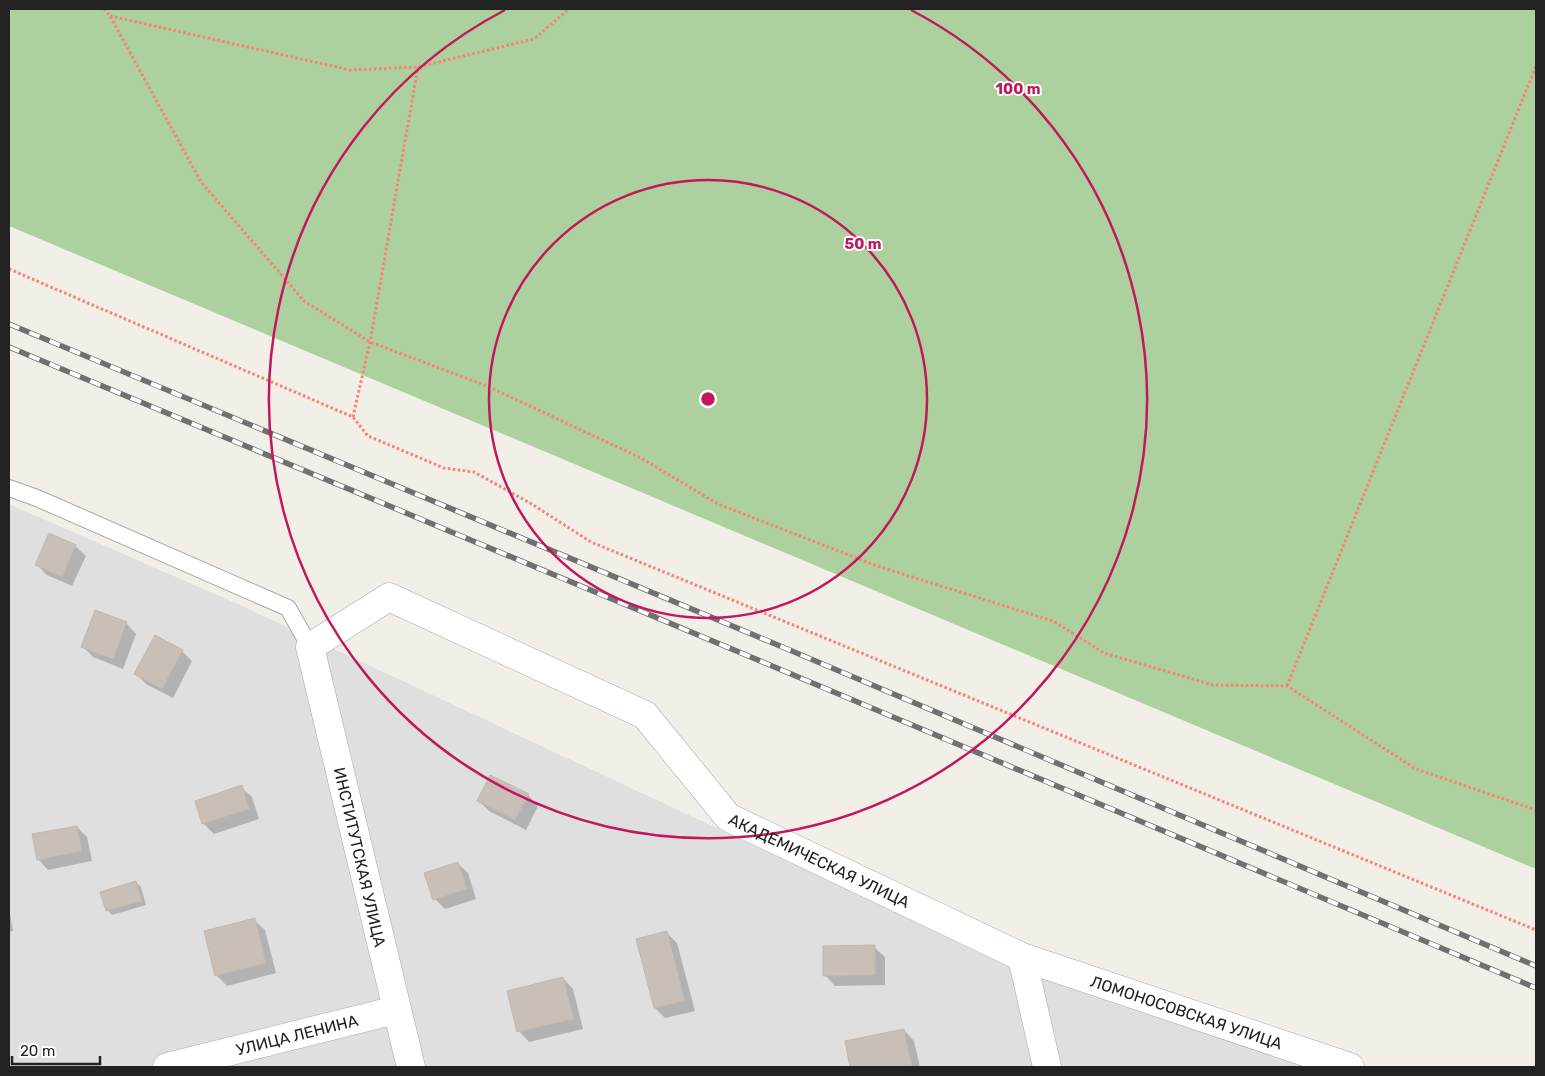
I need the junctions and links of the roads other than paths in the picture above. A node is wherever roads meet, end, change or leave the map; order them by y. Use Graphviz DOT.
graph roads {
  1 [pos="9,488"];
  2 [pos="310,647"];
  3 [pos="1022,957"];
  4 [pos="396,1010"];
  5 [pos="167,1067"];
  6 [pos="411,1067"];
  7 [pos="1047,1067"];
  8 [pos="1350,1067"];
  1 -- 2 [label="lane"];
  2 -- 3 [label="street, АКАДЕМИЧЕСКАЯ УЛИЦА"];
  2 -- 4 [label="street, ИНСТИТУТСКАЯ УЛИЦА"];
  3 -- 7 [label="street"];
  3 -- 8 [label="street, ЛОМОНОСОВСКАЯ УЛИЦА"];
  4 -- 5 [label="street, УЛИЦА ЛЕНИНА"];
  4 -- 6 [label="street, ИНСТИТУТСКАЯ УЛИЦА"];
}
